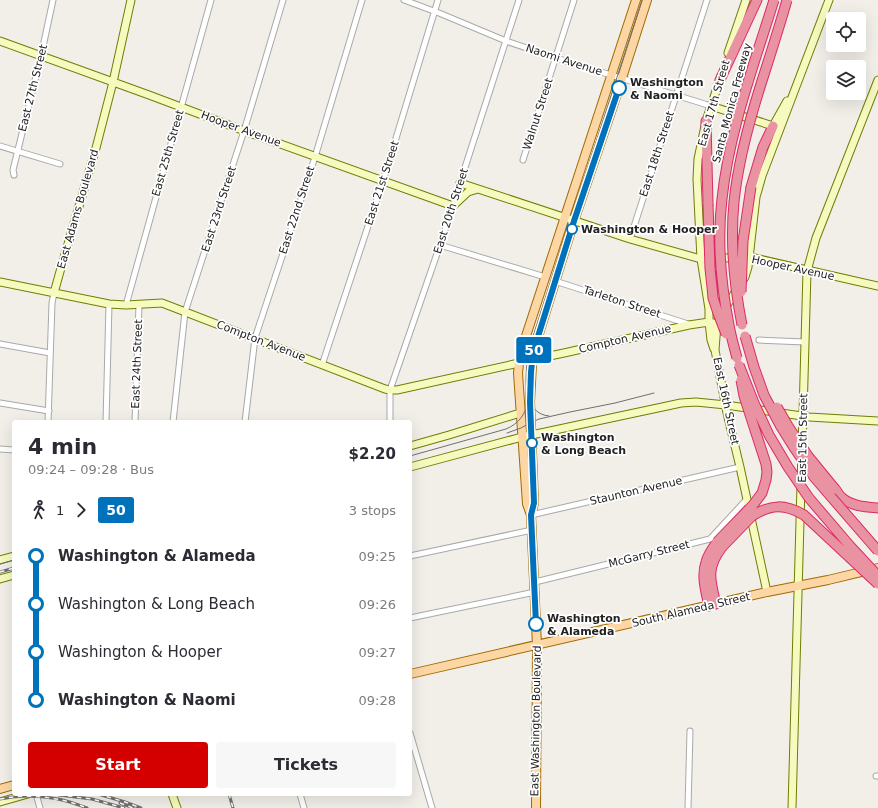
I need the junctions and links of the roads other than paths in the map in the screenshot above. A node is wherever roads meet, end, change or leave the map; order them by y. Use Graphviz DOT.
graph roads {
  1 [pos="53,0"];
  2 [pos="131,0"];
  3 [pos="211,0"];
  4 [pos="283,0"];
  5 [pos="362,0"];
  6 [pos="404,0"];
  7 [pos="438,0"];
  8 [pos="519,0"];
  9 [pos="574,0"];
  10 [pos="636,0"];
  11 [pos="647,0"];
  12 [pos="707,0"];
  13 [pos="746,0"];
  14 [pos="774,0"];
  15 [pos="788,0"];
  16 [pos="829,0"];
  17 [pos="756,2"];
  18 [pos="435,11"];
  19 [pos="0,41"];
  20 [pos="506,41"];
  21 [pos="41,56"];
  22 [pos="556,58"];
  23 [pos="612,75"];
  24 [pos="622,78"];
  25 [pos="799,79"];
  26 [pos="720,80"];
  27 [pos="878,80"];
  28 [pos="113,82"];
  29 [pos="676,95"];
  30 [pos="711,106"];
  31 [pos="181,107"];
  32 [pos="706,121"];
  33 [pos="773,126"];
  34 [pos="244,131"];
  35 [pos="0,146"];
  36 [pos="18,151"];
  37 [pos="315,156"];
  38 [pos="523,160"];
  39 [pos="60,164"];
  40 [pos="14,175"];
  41 [pos="383,181"];
  42 [pos="460,183"];
  43 [pos="478,189"];
  44 [pos="453,206"];
  45 [pos="565,218"];
  46 [pos="574,221"];
  47 [pos="630,239"];
  48 [pos="440,245"];
  49 [pos="750,258"];
  50 [pos="701,259"];
  51 [pos="807,271"];
  52 [pos="545,277"];
  53 [pos="555,281"];
  54 [pos="0,282"];
  55 [pos="878,285"];
  56 [pos="54,293"];
  57 [pos="109,304"];
  58 [pos="139,305"];
  59 [pos="126,306"];
  60 [pos="186,312"];
  61 [pos="709,322"];
  62 [pos="718,324"];
  63 [pos="689,325"];
  64 [pos="742,325"];
  65 [pos="744,336"];
  66 [pos="254,338"];
  67 [pos="759,340"];
  68 [pos="805,342"];
  69 [pos="0,344"];
  70 [pos="715,350"];
  71 [pos="50,353"];
  72 [pos="533,357"];
  73 [pos="738,361"];
  74 [pos="519,363"];
  75 [pos="322,365"];
  76 [pos="390,390"];
  77 [pos="0,403"];
  78 [pos="726,405"];
  79 [pos="49,411"];
  80 [pos="517,414"];
  81 [pos="804,417"];
  82 [pos="48,420"];
  83 [pos="106,420"];
  84 [pos="135,420"];
  85 [pos="173,420"];
  86 [pos="244,420"];
  87 [pos="390,420"];
  88 [pos="878,421"];
  89 [pos="531,425"];
  90 [pos="531,436"];
  91 [pos="522,438"];
  92 [pos="412,445"];
  93 [pos="0,449"];
  94 [pos="12,450"];
  95 [pos="412,466"];
  96 [pos="740,467"];
  97 [pos="747,499"];
  98 [pos="878,508"];
  99 [pos="531,515"];
  100 [pos="532,530"];
  101 [pos="719,545"];
  102 [pos="878,551"];
  103 [pos="412,556"];
  104 [pos="12,557"];
  105 [pos="0,560"];
  106 [pos="878,568"];
  107 [pos="12,576"];
  108 [pos="878,576"];
  109 [pos="0,579"];
  110 [pos="535,582"];
  111 [pos="878,584"];
  112 [pos="799,586"];
  113 [pos="535,592"];
  114 [pos="767,592"];
  115 [pos="712,605"];
  116 [pos="412,618"];
  117 [pos="537,646"];
  118 [pos="412,674"];
  119 [pos="690,731"];
  120 [pos="412,740"];
  121 [pos="12,786"];
  122 [pos="0,789"];
  123 [pos="21,796"];
  124 [pos="37,796"];
  125 [pos="173,796"];
  126 [pos="301,796"];
  127 [pos="0,802"];
  128 [pos="40,808"];
  129 [pos="177,808"];
  130 [pos="304,808"];
  131 [pos="432,808"];
  132 [pos="536,808"];
  133 [pos="688,808"];
  134 [pos="792,808"];
  1 -- 21 [label="street, East 27th Street"];
  2 -- 28 [label="street, East Adams Boulevard"];
  3 -- 31 [label="street, East 25th Street"];
  4 -- 34 [label="street, East 23rd Street"];
  5 -- 37 [label="street, East 22nd Street"];
  6 -- 18 [label="street, Naomi Avenue"];
  7 -- 18 [label="street, East 21st Street"];
  8 -- 20 [label="street, East 20th Street"];
  9 -- 22 [label="street, Walnut Street"];
  10 -- 23 [label="main road, East Washington Boulevard"];
  11 -- 24 [label="main road, East Washington Boulevard"];
  12 -- 29 [label="street, East 18th Street"];
  13 -- 26 [label="street, East 17th Street"];
  14 -- 73 [label="highway, Santa Monica Freeway, bridge"];
  15 -- 64 [label="highway, Santa Monica Freeway, bridge"];
  16 -- 25 [label="street, East 16th Street"];
  17 -- 26 [label="highway"];
  18 -- 20 [label="street, Naomi Avenue"];
  18 -- 41 [label="street, East 21st Street"];
  19 -- 21 [label="street, Hooper Avenue"];
  20 -- 22 [label="street, Naomi Avenue"];
  20 -- 42 [label="street, East 20th Street"];
  21 -- 28 [label="street, Hooper Avenue"];
  21 -- 36 [label="street, East 27th Street"];
  22 -- 23 [label="street, Naomi Avenue"];
  22 -- 38 [label="street, Walnut Street"];
  23 -- 24 [label="street, Naomi Avenue"];
  23 -- 45 [label="main road, East Washington Boulevard"];
  24 -- 29 [label="street, Naomi Avenue"];
  24 -- 46 [label="main road, East Washington Boulevard"];
  25 -- 33 [label="street, East 16th Street"];
  25 -- 49 [label="street, East 16th Street"];
  26 -- 30 [label="street, East 17th Street"];
  27 -- 51 [label="street, East 15th Street"];
  28 -- 31 [label="street, Hooper Avenue"];
  28 -- 56 [label="street, East Adams Boulevard"];
  29 -- 30 [label="street, Naomi Avenue"];
  29 -- 47 [label="street, East 18th Street"];
  30 -- 32 [label="street, East 17th Street"];
  30 -- 33 [label="street, Naomi Avenue"];
  31 -- 34 [label="street, Hooper Avenue"];
  31 -- 59 [label="street, East 25th Street"];
  32 -- 50 [label="street, East 17th Street"];
  32 -- 73 [label="highway, bridge"];
  33 -- 64 [label="highway, bridge"];
  34 -- 37 [label="street, Hooper Avenue"];
  34 -- 60 [label="street, East 23rd Street"];
  35 -- 36 [label="street"];
  36 -- 39 [label="street"];
  36 -- 40 [label="street, East 27th Street"];
  37 -- 41 [label="street, Hooper Avenue"];
  37 -- 66 [label="street, East 22nd Street"];
  41 -- 44 [label="street, Hooper Avenue"];
  41 -- 75 [label="street, East 21st Street"];
  42 -- 43 [label="street, Hooper Avenue"];
  42 -- 44 [label="street, East 20th Street"];
  43 -- 44 [label="street"];
  43 -- 45 [label="street, Hooper Avenue"];
  44 -- 48 [label="street, East 20th Street"];
  45 -- 46 [label="street, Hooper Avenue"];
  45 -- 52 [label="main road, East Washington Boulevard"];
  46 -- 47 [label="street, Hooper Avenue"];
  46 -- 53 [label="main road, East Washington Boulevard"];
  47 -- 50 [label="street, Hooper Avenue"];
  48 -- 52 [label="street"];
  48 -- 76 [label="street, East 20th Street"];
  49 -- 50 [label="street, Hooper Avenue"];
  49 -- 51 [label="street, Hooper Avenue"];
  49 -- 62 [label="street, East 16th Street"];
  50 -- 61 [label="street, East 17th Street"];
  51 -- 55 [label="street, Hooper Avenue"];
  51 -- 68 [label="street, East 15th Street"];
  52 -- 74 [label="main road, East Washington Boulevard"];
  53 -- 63 [label="street, Tarleton Street"];
  53 -- 72 [label="main road, East Washington Boulevard"];
  54 -- 56 [label="street, Compton Avenue"];
  56 -- 57 [label="street, Compton Avenue"];
  56 -- 71 [label="street, East Adams Boulevard"];
  57 -- 59 [label="street, Compton Avenue"];
  57 -- 83 [label="street"];
  58 -- 59 [label="street, Compton Avenue"];
  58 -- 60 [label="street, Compton Avenue"];
  58 -- 84 [label="street, East 24th Street"];
  60 -- 66 [label="street, Compton Avenue"];
  60 -- 85 [label="street, East 23rd Street"];
  61 -- 62 [label="street, Compton Avenue"];
  61 -- 63 [label="street, Compton Avenue"];
  61 -- 70 [label="street, East 17th Street"];
  62 -- 70 [label="street, East 16th Street"];
  63 -- 72 [label="street, Compton Avenue"];
  64 -- 65 [label="highway, Santa Monica Freeway, bridge"];
  65 -- 98 [label="highway, bridge"];
  65 -- 102 [label="highway, Santa Monica Freeway, bridge"];
  66 -- 75 [label="street, Compton Avenue"];
  66 -- 86 [label="street, East 22nd Street"];
  67 -- 68 [label="street"];
  68 -- 81 [label="street, East 15th Street"];
  69 -- 71 [label="street"];
  70 -- 78 [label="street, East 16th Street"];
  71 -- 79 [label="street, East Adams Boulevard"];
  72 -- 89 [label="main road, East Washington Boulevard"];
  73 -- 101 [label="highway, bridge"];
  73 -- 108 [label="highway, Santa Monica Freeway, bridge"];
  74 -- 76 [label="street, Compton Avenue"];
  74 -- 80 [label="main road, East Washington Boulevard"];
  75 -- 76 [label="street, Compton Avenue"];
  76 -- 87 [label="street, East 20th Street"];
  77 -- 79 [label="street"];
  78 -- 81 [label="street"];
  78 -- 90 [label="street"];
  78 -- 96 [label="street, East 16th Street"];
  79 -- 82 [label="street, East Adams Boulevard"];
  80 -- 89 [label="main road"];
  80 -- 91 [label="main road, East Washington Boulevard"];
  80 -- 92 [label="street"];
  81 -- 88 [label="street"];
  81 -- 112 [label="street, East 15th Street"];
  89 -- 90 [label="main road, East Washington Boulevard"];
  90 -- 91 [label="street"];
  90 -- 99 [label="main road, East Washington Boulevard"];
  91 -- 95 [label="street"];
  91 -- 99 [label="main road, East Washington Boulevard"];
  93 -- 94 [label="street"];
  96 -- 97 [label="street, East 16th Street"];
  96 -- 99 [label="street, Staunton Avenue"];
  97 -- 110 [label="street, McGarry Street"];
  97 -- 114 [label="street, East 16th Street"];
  99 -- 100 [label="main road, East Washington Boulevard"];
  100 -- 103 [label="street"];
  100 -- 110 [label="main road, East Washington Boulevard"];
  101 -- 111 [label="highway, bridge"];
  101 -- 115 [label="highway"];
  104 -- 105 [label="street"];
  106 -- 112 [label="main road, South Alameda Street"];
  107 -- 109 [label="street"];
  110 -- 113 [label="main road, East Washington Boulevard"];
  112 -- 114 [label="main road, South Alameda Street"];
  112 -- 134 [label="street, East 15th Street"];
  113 -- 116 [label="street"];
  113 -- 117 [label="main road, East Washington Boulevard"];
  114 -- 115 [label="main road, South Alameda Street"];
  115 -- 117 [label="main road, South Alameda Street"];
  117 -- 118 [label="main road, South Alameda Street"];
  117 -- 132 [label="main road, East Washington Boulevard"];
  119 -- 133 [label="street"];
  120 -- 131 [label="street"];
  121 -- 122 [label="main road"];
  123 -- 127 [label="street"];
  124 -- 128 [label="street"];
  125 -- 129 [label="street"];
  126 -- 130 [label="street"];
}
